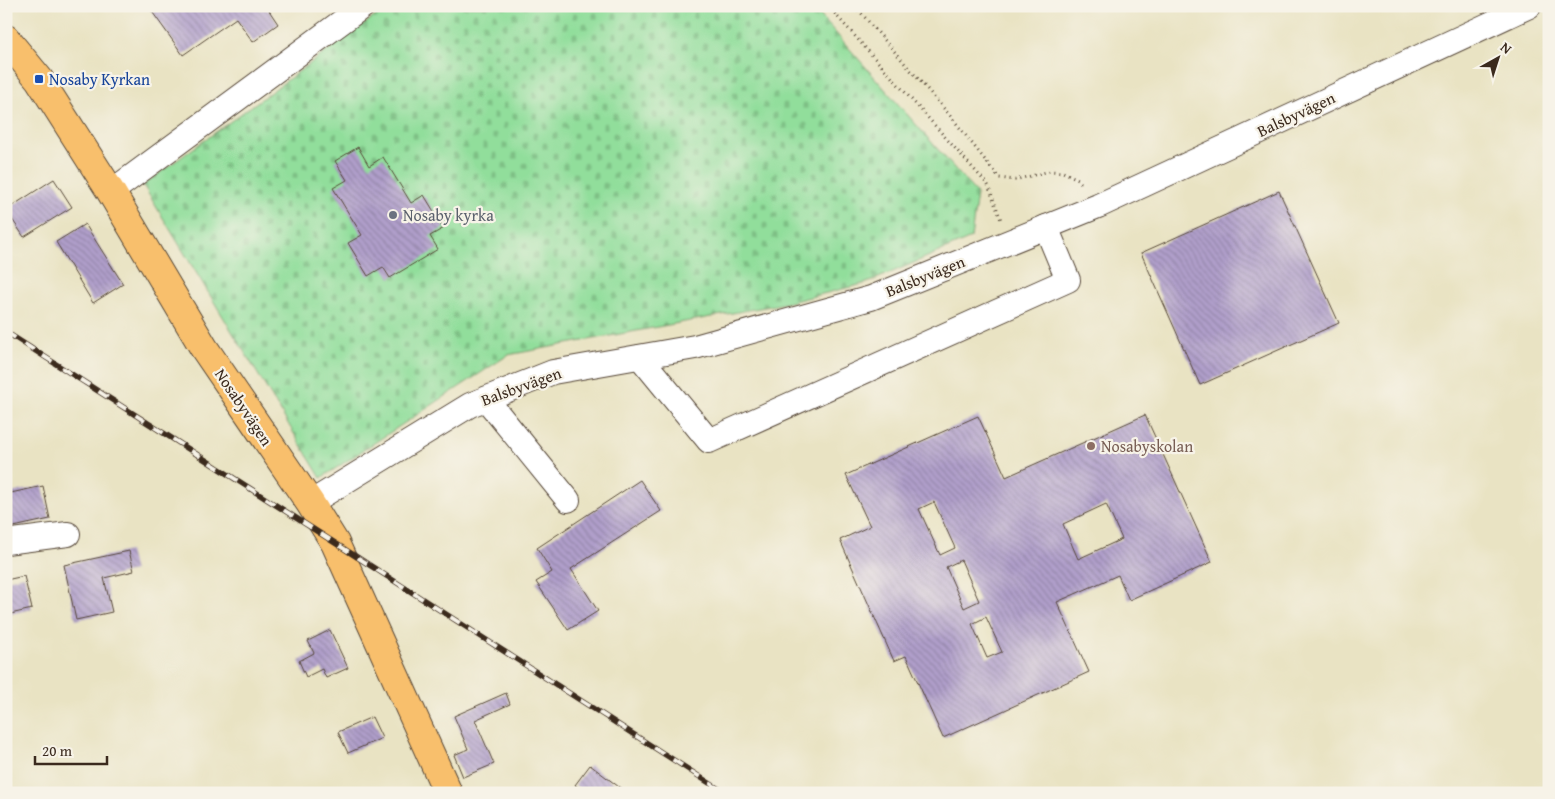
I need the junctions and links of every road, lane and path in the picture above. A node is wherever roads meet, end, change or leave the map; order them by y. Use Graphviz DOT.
graph roads {
  1 [pos="363,6"];
  2 [pos="828,6"];
  3 [pos="855,6"];
  4 [pos="1529,6"];
  5 [pos="6,39"];
  6 [pos="111,192"];
  7 [pos="1098,206"];
  8 [pos="1046,227"];
  9 [pos="1009,242"];
  10 [pos="640,357"];
  11 [pos="486,399"];
  12 [pos="568,500"];
  13 [pos="310,503"];
  14 [pos="68,534"];
  15 [pos="6,542"];
  16 [pos="448,793"];
  1 -- 6 [label="street"];
  2 -- 9 [label="path"];
  3 -- 7 [label="path"];
  4 -- 7 [label="street, Balsbyvägen"];
  5 -- 6 [label="main road, Nosabyvägen"];
  6 -- 13 [label="main road, Nosabyvägen"];
  7 -- 8 [label="street, Balsbyvägen"];
  8 -- 9 [label="street, Balsbyvägen"];
  8 -- 10 [label="street"];
  9 -- 10 [label="street, Balsbyvägen"];
  10 -- 11 [label="street, Balsbyvägen"];
  11 -- 12 [label="street"];
  11 -- 13 [label="street, Balsbyvägen"];
  13 -- 16 [label="main road, Nosabyvägen"];
  14 -- 15 [label="street"];
}
